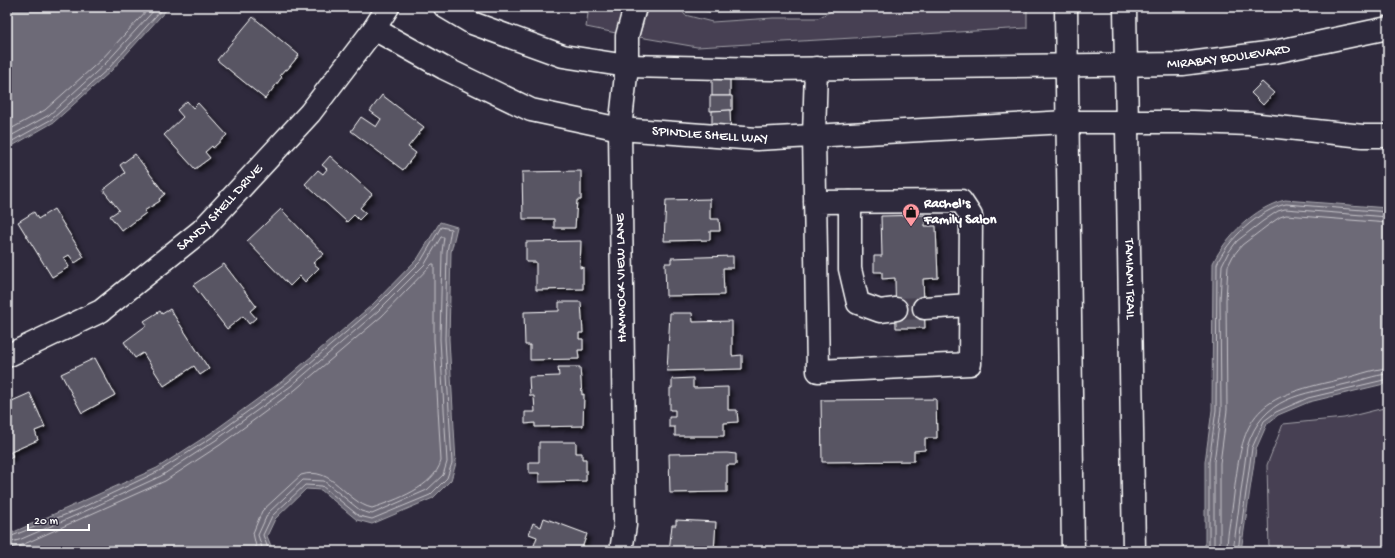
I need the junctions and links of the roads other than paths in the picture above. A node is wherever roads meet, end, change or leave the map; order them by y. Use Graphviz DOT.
graph roads {
  1 [pos="388,7"];
  2 [pos="445,7"];
  3 [pos="635,7"];
  4 [pos="1066,7"];
  5 [pos="1125,7"];
  6 [pos="1388,28"];
  7 [pos="374,29"];
  8 [pos="1126,65"];
  9 [pos="627,66"];
  10 [pos="1067,66"];
  11 [pos="816,68"];
  12 [pos="1067,122"];
  13 [pos="1128,122"];
  14 [pos="620,130"];
  15 [pos="814,136"];
  16 [pos="1388,136"];
  17 [pos="815,202"];
  18 [pos="850,202"];
  19 [pos="970,305"];
  20 [pos="924,308"];
  21 [pos="896,309"];
  22 [pos="7,356"];
  23 [pos="621,551"];
  24 [pos="1073,551"];
  25 [pos="1134,551"];
  1 -- 7 [label="street, SANDY SHELL DRIVE"];
  2 -- 9 [label="street"];
  3 -- 9 [label="street, HAMMOCK VIEW LANE"];
  4 -- 10 [label="street"];
  5 -- 8 [label="street, TAMIAMI TRAIL"];
  6 -- 8 [label="street, MIRABAY BOULEVARD"];
  7 -- 14 [label="street, SPINDLE SHELL WAY"];
  7 -- 22 [label="street, SANDY SHELL DRIVE"];
  8 -- 10 [label="street, MIRABAY BOULEVARD"];
  8 -- 13 [label="street, TAMIAMI TRAIL"];
  9 -- 11 [label="street"];
  9 -- 14 [label="street, HAMMOCK VIEW LANE"];
  10 -- 11 [label="street"];
  10 -- 12 [label="street"];
  11 -- 15 [label="street"];
  12 -- 13 [label="street"];
  12 -- 15 [label="street, SPINDLE SHELL WAY"];
  12 -- 24 [label="street"];
  13 -- 16 [label="street"];
  13 -- 25 [label="street, TAMIAMI TRAIL"];
  14 -- 15 [label="street, SPINDLE SHELL WAY"];
  14 -- 23 [label="street, HAMMOCK VIEW LANE"];
  15 -- 17 [label="street"];
  17 -- 18 [label="street"];
  17 -- 19 [label="street"];
  18 -- 19 [label="street"];
  18 -- 21 [label="street"];
  19 -- 20 [label="street"];
}
